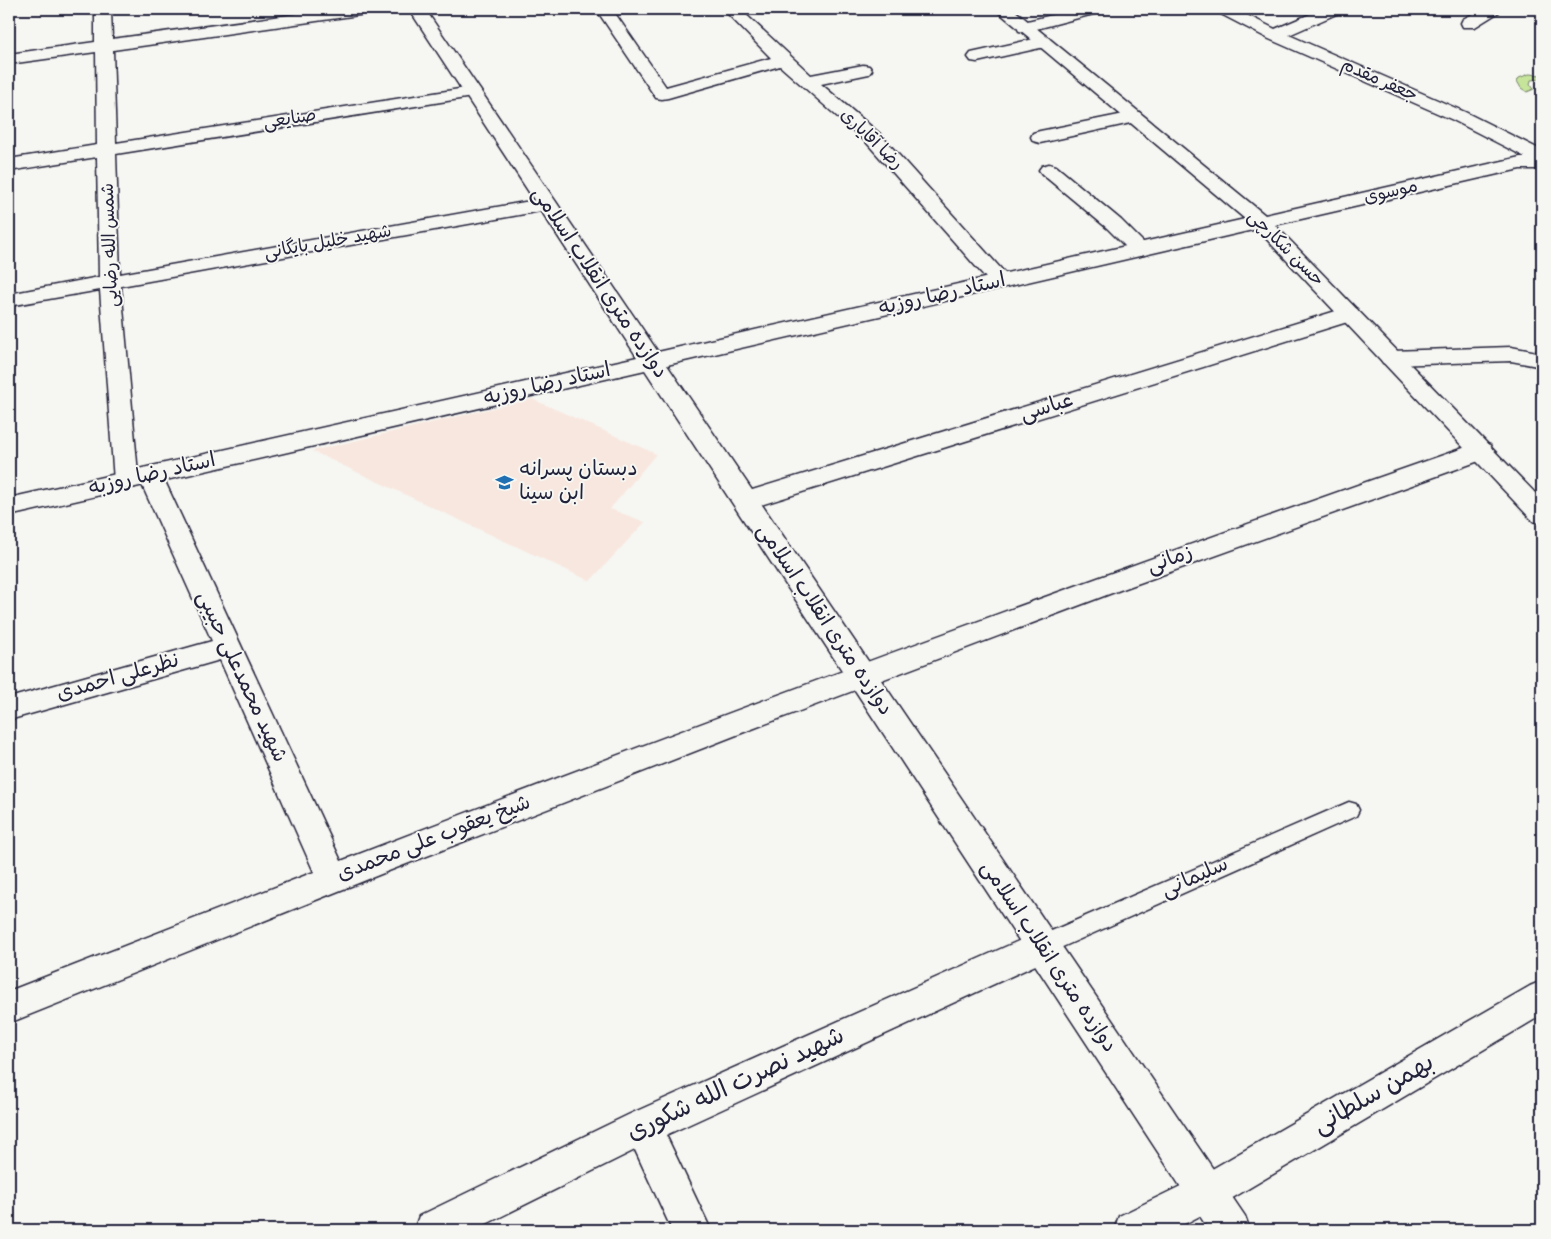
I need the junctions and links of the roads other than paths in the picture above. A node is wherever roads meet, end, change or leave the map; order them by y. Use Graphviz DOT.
graph roads {
  1 [pos="103,9"];
  2 [pos="366,9"];
  3 [pos="417,9"];
  4 [pos="604,9"];
  5 [pos="731,9"];
  6 [pos="1003,9"];
  7 [pos="1095,9"];
  8 [pos="1223,9"];
  9 [pos="1335,9"];
  10 [pos="1493,9"];
  11 [pos="1469,23"];
  12 [pos="1024,26"];
  13 [pos="1275,35"];
  14 [pos="1043,42"];
  15 [pos="104,45"];
  16 [pos="977,57"];
  17 [pos="9,59"];
  18 [pos="783,60"];
  19 [pos="863,70"];
  20 [pos="808,81"];
  21 [pos="472,92"];
  22 [pos="1134,117"];
  23 [pos="1040,136"];
  24 [pos="108,148"];
  25 [pos="1535,158"];
  26 [pos="9,165"];
  27 [pos="1049,170"];
  28 [pos="547,204"];
  29 [pos="1261,222"];
  30 [pos="1140,250"];
  31 [pos="110,282"];
  32 [pos="1001,282"];
  33 [pos="9,300"];
  34 [pos="1349,314"];
  35 [pos="1391,358"];
  36 [pos="1542,360"];
  37 [pos="650,361"];
  38 [pos="1481,451"];
  39 [pos="138,478"];
  40 [pos="745,501"];
  41 [pos="9,507"];
  42 [pos="1542,515"];
  43 [pos="228,647"];
  44 [pos="861,676"];
  45 [pos="9,709"];
  46 [pos="1349,810"];
  47 [pos="333,878"];
  48 [pos="1041,946"];
  49 [pos="1542,998"];
  50 [pos="9,1007"];
  51 [pos="643,1127"];
  52 [pos="1206,1193"];
  53 [pos="434,1230"];
  54 [pos="692,1230"];
  55 [pos="1133,1230"];
  56 [pos="1231,1230"];
  1 -- 15 [label="street, شمس الله رضایی"];
  2 -- 15 [label="street"];
  3 -- 21 [label="street, دوازده متری انقلاب اسلامی"];
  4 -- 18 [label="street"];
  5 -- 18 [label="street, رضا آقایاری"];
  6 -- 12 [label="street, حسن شکارچی"];
  7 -- 12 [label="street"];
  8 -- 13 [label="street, جعفر مقدم"];
  9 -- 13 [label="street"];
  10 -- 11 [label="street"];
  12 -- 14 [label="street, حسن شکارچی"];
  13 -- 25 [label="street, جعفر مقدم"];
  14 -- 16 [label="street"];
  14 -- 22 [label="street, حسن شکارچی"];
  15 -- 17 [label="street"];
  15 -- 24 [label="street, شمس الله رضایی"];
  18 -- 20 [label="street, رضا آقایاری"];
  19 -- 20 [label="street"];
  20 -- 32 [label="street, رضا آقایاری"];
  21 -- 24 [label="street, صنایعی"];
  21 -- 28 [label="street, دوازده متری انقلاب اسلامی"];
  22 -- 23 [label="street"];
  22 -- 29 [label="street, حسن شکارچی"];
  24 -- 26 [label="street, صنایعی"];
  24 -- 31 [label="street, شمس الله رضایی"];
  25 -- 29 [label="street, موسوی"];
  27 -- 30 [label="street"];
  28 -- 31 [label="street, شهید خلیل بایگانی"];
  28 -- 37 [label="street, دوازده متری انقلاب اسلامی"];
  29 -- 30 [label="street, استاد رضا روزبه"];
  29 -- 34 [label="street, حسن شکارچی"];
  30 -- 32 [label="street, استاد رضا روزبه"];
  31 -- 33 [label="street, شهید خلیل بایگانی"];
  31 -- 39 [label="street, شمس الله رضایی"];
  32 -- 37 [label="street, استاد رضا روزبه"];
  34 -- 35 [label="street, حسن شکارچی"];
  34 -- 40 [label="street, عباسی"];
  35 -- 36 [label="street"];
  35 -- 38 [label="street, حسن شکارچی"];
  37 -- 39 [label="street, استاد رضا روزبه"];
  37 -- 40 [label="street, دوازده متری انقلاب اسلامی"];
  38 -- 42 [label="street, حسن شکارچی"];
  38 -- 44 [label="street, زمانی"];
  39 -- 41 [label="street, استاد رضا روزبه"];
  39 -- 43 [label="street, شهید محمدعلی حبیبی"];
  40 -- 44 [label="street, دوازده متری انقلاب اسلامی"];
  43 -- 45 [label="street, نظرعلی احمدی"];
  43 -- 47 [label="street, شهید محمدعلی حبیبی"];
  44 -- 47 [label="street, شیخ یعقوب علی محمدی"];
  44 -- 48 [label="street, دوازده متری انقلاب اسلامی"];
  46 -- 48 [label="lane, سلیمانی"];
  47 -- 50 [label="street, شیخ یعقوب علی محمدی"];
  48 -- 51 [label="street, شهید نصرت الله شکوری"];
  48 -- 52 [label="street, دوازده متری انقلاب اسلامی"];
  49 -- 52 [label="street, بهمن سلطانی"];
  51 -- 53 [label="street, شهید نصرت الله شکوری"];
  51 -- 54 [label="street"];
  52 -- 55 [label="street, بهمن سلطانی"];
  52 -- 56 [label="street, دوازده متری انقلاب اسلامی"];
}
